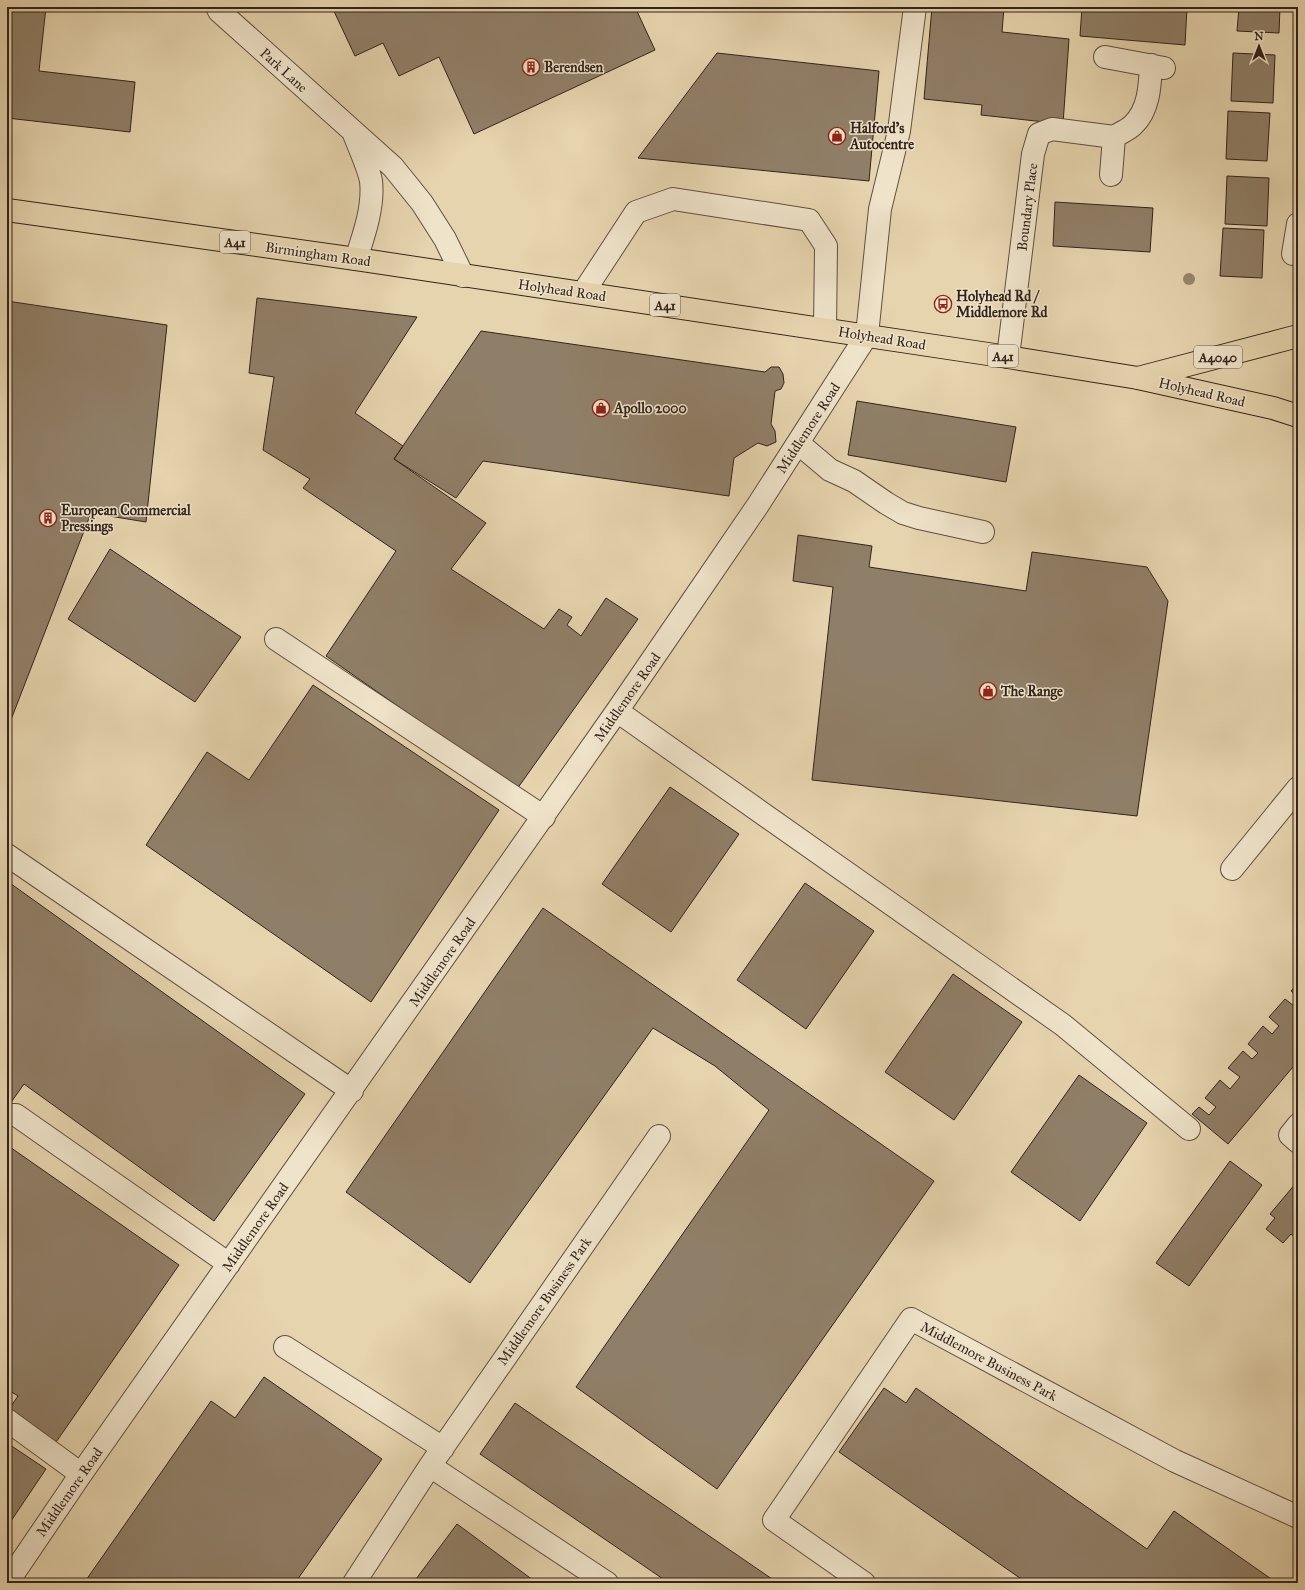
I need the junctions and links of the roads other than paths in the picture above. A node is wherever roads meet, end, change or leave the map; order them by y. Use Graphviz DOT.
graph roads {
  1 [pos="217,7"];
  2 [pos="915,7"];
  3 [pos="1105,57"];
  4 [pos="353,131"];
  5 [pos="1114,137"];
  6 [pos="1111,175"];
  7 [pos="7,210"];
  8 [pos="1298,224"];
  9 [pos="1293,254"];
  10 [pos="356,259"];
  11 [pos="463,276"];
  12 [pos="583,293"];
  13 [pos="825,329"];
  14 [pos="867,335"];
  15 [pos="1298,336"];
  16 [pos="1008,357"];
  17 [pos="1138,378"];
  18 [pos="1298,416"];
  19 [pos="798,443"];
  20 [pos="983,532"];
  21 [pos="276,639"];
  22 [pos="617,711"];
  23 [pos="1298,788"];
  24 [pos="544,817"];
  25 [pos="7,855"];
  26 [pos="1232,869"];
  27 [pos="352,1091"];
  28 [pos="7,1115"];
  29 [pos="1189,1128"];
  30 [pos="659,1136"];
  31 [pos="229,1264"];
  32 [pos="285,1347"];
  33 [pos="7,1420"];
  34 [pos="443,1448"];
  35 [pos="430,1466"];
  36 [pos="81,1474"];
  37 [pos="1298,1517"];
  38 [pos="7,1583"];
  39 [pos="354,1583"];
  40 [pos="608,1583"];
  41 [pos="864,1583"];
  1 -- 4 [label="street, Park Lane"];
  2 -- 14 [label="street"];
  3 -- 5 [label="street"];
  4 -- 10 [label="street, Park Lane"];
  4 -- 11 [label="street, Park Lane"];
  5 -- 6 [label="street"];
  5 -- 16 [label="street, Boundary Place"];
  7 -- 10 [label="main road, Birmingham Road / A41"];
  8 -- 9 [label="street"];
  10 -- 11 [label="main road, Birmingham Road / A41"];
  11 -- 12 [label="main road, Holyhead Road / A41"];
  12 -- 13 [label="main road, Holyhead Road / A41"];
  12 -- 13 [label="street"];
  13 -- 14 [label="main road, Holyhead Road / A41"];
  14 -- 16 [label="main road, Holyhead Road / A41"];
  14 -- 19 [label="street, Middlemore Road"];
  15 -- 17 [label="main road, A4040"];
  16 -- 17 [label="main road, Holyhead Road / A41"];
  17 -- 18 [label="main road, Holyhead Road / A41"];
  19 -- 20 [label="street"];
  19 -- 22 [label="street, Middlemore Road"];
  21 -- 24 [label="street"];
  22 -- 24 [label="street, Middlemore Road"];
  22 -- 29 [label="street"];
  23 -- 26 [label="street"];
  24 -- 27 [label="street, Middlemore Road"];
  25 -- 27 [label="street"];
  27 -- 31 [label="street, Middlemore Road"];
  28 -- 31 [label="street"];
  30 -- 34 [label="street, Middlemore Business Park"];
  31 -- 36 [label="street, Middlemore Road"];
  32 -- 34 [label="street"];
  33 -- 36 [label="street"];
  34 -- 35 [label="street, Middlemore Business Park"];
  35 -- 39 [label="street, Middlemore Business Park"];
  35 -- 40 [label="street"];
  36 -- 38 [label="street, Middlemore Road"];
  37 -- 41 [label="street, Middlemore Business Park"];
}
